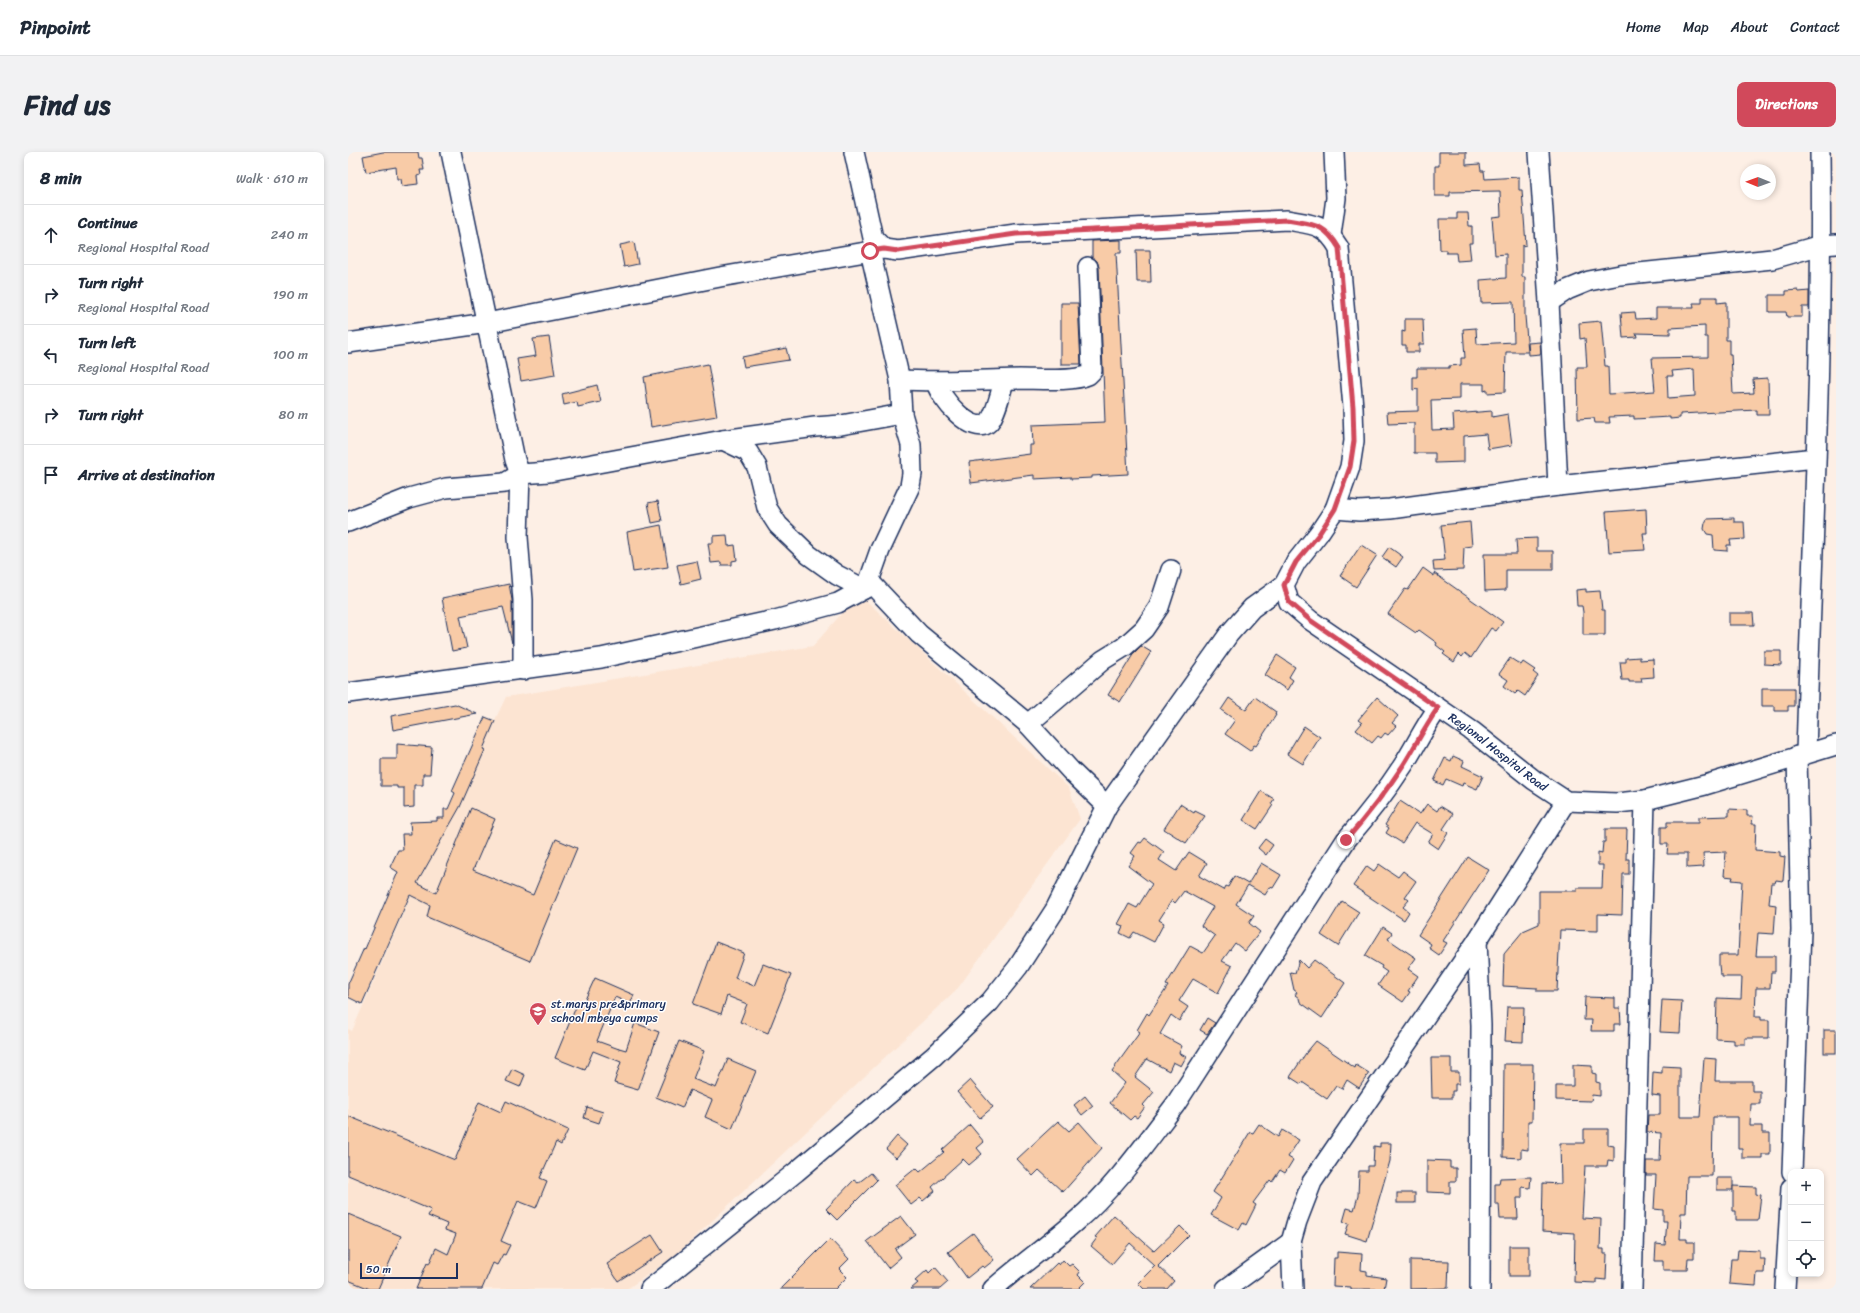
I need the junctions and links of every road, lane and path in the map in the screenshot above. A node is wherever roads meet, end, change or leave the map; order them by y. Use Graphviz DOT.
graph roads {
  1 [pos="451,152"];
  2 [pos="854,152"];
  3 [pos="1334,152"];
  4 [pos="1539,152"];
  5 [pos="1820,152"];
  6 [pos="1331,235"];
  7 [pos="1829,245"];
  8 [pos="877,250"];
  9 [pos="1088,267"];
  10 [pos="1549,302"];
  11 [pos="487,323"];
  12 [pos="348,343"];
  13 [pos="900,380"];
  14 [pos="1004,381"];
  15 [pos="936,382"];
  16 [pos="902,414"];
  17 [pos="723,440"];
  18 [pos="1815,458"];
  19 [pos="520,474"];
  20 [pos="1558,486"];
  21 [pos="1335,509"];
  22 [pos="348,522"];
  23 [pos="1171,570"];
  24 [pos="866,585"];
  25 [pos="1284,585"];
  26 [pos="523,670"];
  27 [pos="348,693"];
  28 [pos="1438,708"];
  29 [pos="1028,724"];
  30 [pos="1836,744"];
  31 [pos="1801,755"];
  32 [pos="1645,800"];
  33 [pos="1566,801"];
  34 [pos="1107,806"];
  35 [pos="1477,941"];
  36 [pos="1792,1169"];
  37 [pos="1790,1205"];
  38 [pos="1291,1242"];
  39 [pos="650,1289"];
  40 [pos="993,1289"];
  41 [pos="1226,1289"];
  42 [pos="1293,1289"];
  43 [pos="1480,1289"];
  44 [pos="1632,1289"];
  45 [pos="1785,1289"];
  1 -- 11 [label="street"];
  2 -- 8 [label="street"];
  3 -- 6 [label="street"];
  4 -- 10 [label="street"];
  5 -- 7 [label="street"];
  6 -- 8 [label="street"];
  6 -- 21 [label="street"];
  7 -- 10 [label="street"];
  7 -- 18 [label="street"];
  8 -- 11 [label="street"];
  8 -- 13 [label="street"];
  9 -- 14 [label="street"];
  10 -- 20 [label="street"];
  11 -- 12 [label="street"];
  11 -- 19 [label="street"];
  13 -- 15 [label="street"];
  13 -- 16 [label="street"];
  14 -- 15 [label="street"];
  14 -- 15 [label="street"];
  16 -- 17 [label="street"];
  16 -- 24 [label="street"];
  17 -- 19 [label="street"];
  17 -- 24 [label="street"];
  18 -- 20 [label="street"];
  18 -- 31 [label="street"];
  19 -- 22 [label="street"];
  19 -- 26 [label="street"];
  20 -- 21 [label="street"];
  21 -- 25 [label="street"];
  23 -- 29 [label="street"];
  24 -- 26 [label="street"];
  24 -- 29 [label="street"];
  25 -- 28 [label="street, Regional Hospital Road"];
  25 -- 34 [label="street"];
  26 -- 27 [label="street"];
  28 -- 33 [label="street, Regional Hospital Road"];
  28 -- 40 [label="street"];
  29 -- 34 [label="street"];
  30 -- 31 [label="street, Regional Hospital Road"];
  31 -- 32 [label="street, Regional Hospital Road"];
  31 -- 36 [label="street"];
  32 -- 33 [label="street, Regional Hospital Road"];
  32 -- 44 [label="street"];
  33 -- 35 [label="street"];
  34 -- 39 [label="street"];
  35 -- 38 [label="street"];
  35 -- 43 [label="street"];
  37 -- 45 [label="street"];
  38 -- 41 [label="street"];
  38 -- 42 [label="street"];
}
